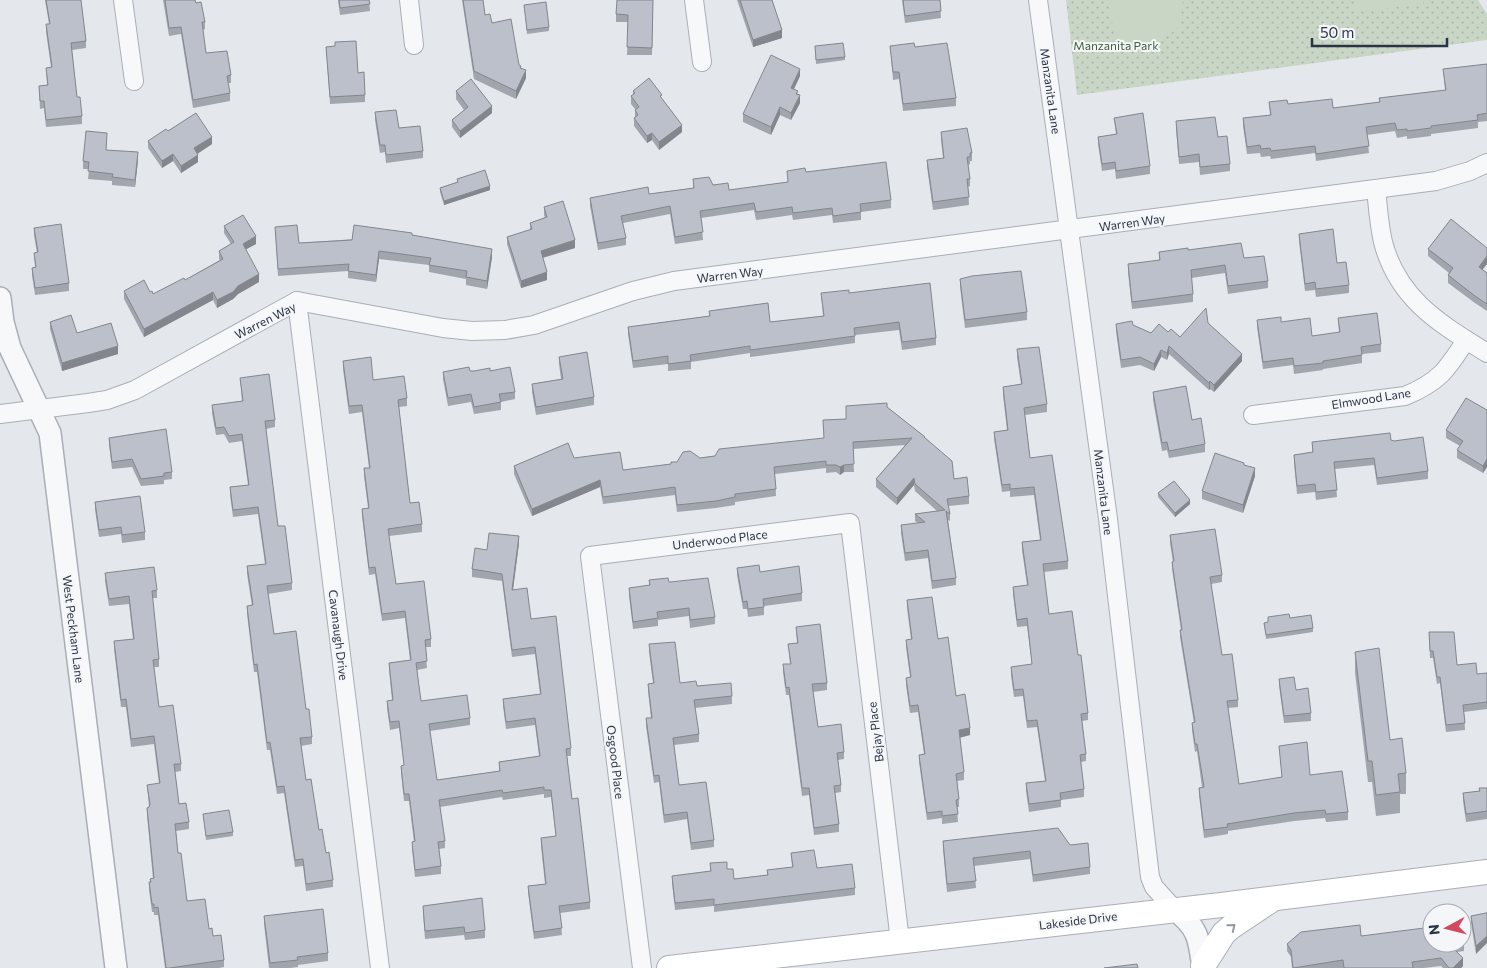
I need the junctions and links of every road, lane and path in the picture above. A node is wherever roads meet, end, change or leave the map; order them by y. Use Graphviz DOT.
graph roads {
  1 [pos="124,0"];
  2 [pos="409,0"];
  3 [pos="694,0"];
  4 [pos="1038,0"];
  5 [pos="414,45"];
  6 [pos="702,62"];
  7 [pos="134,81"];
  8 [pos="1487,164"];
  9 [pos="1376,190"];
  10 [pos="1069,230"];
  11 [pos="0,298"];
  12 [pos="297,301"];
  13 [pos="1466,340"];
  14 [pos="1487,354"];
  15 [pos="39,409"];
  16 [pos="0,414"];
  17 [pos="1253,415"];
  18 [pos="850,523"];
  19 [pos="590,556"];
  20 [pos="1487,872"];
  21 [pos="1274,898"];
  22 [pos="1175,910"];
  23 [pos="900,941"];
  24 [pos="710,965"];
  25 [pos="1203,967"];
  26 [pos="116,968"];
  27 [pos="380,968"];
  28 [pos="642,968"];
  29 [pos="669,968"];
  1 -- 7 [label="street"];
  2 -- 5 [label="street"];
  3 -- 6 [label="street"];
  4 -- 10 [label="street, Manzanita Lane"];
  8 -- 9 [label="street, Warren Way"];
  9 -- 10 [label="street, Warren Way"];
  9 -- 13 [label="street"];
  10 -- 12 [label="street, Warren Way"];
  10 -- 22 [label="street, Manzanita Lane"];
  11 -- 15 [label="street, West Peckham Lane"];
  12 -- 15 [label="street, Warren Way"];
  12 -- 27 [label="street, Cavanaugh Drive"];
  13 -- 14 [label="street"];
  13 -- 17 [label="street, Elmwood Lane"];
  15 -- 16 [label="street, Warren Way"];
  15 -- 26 [label="street, West Peckham Lane"];
  18 -- 19 [label="street, Underwood Place"];
  18 -- 23 [label="street, Bejay Place"];
  19 -- 28 [label="street, Osgood Place"];
  20 -- 21 [label="main road, Lakeside Drive"];
  21 -- 22 [label="main road, Lakeside Drive"];
  25 -- 21 [label="main road, one-way"];
  22 -- 23 [label="main road, Lakeside Drive"];
  22 -- 25 [label="street, Manzanita Lane"];
  23 -- 24 [label="main road, Lakeside Drive"];
  24 -- 29 [label="main road, Lakeside Drive"];
}
